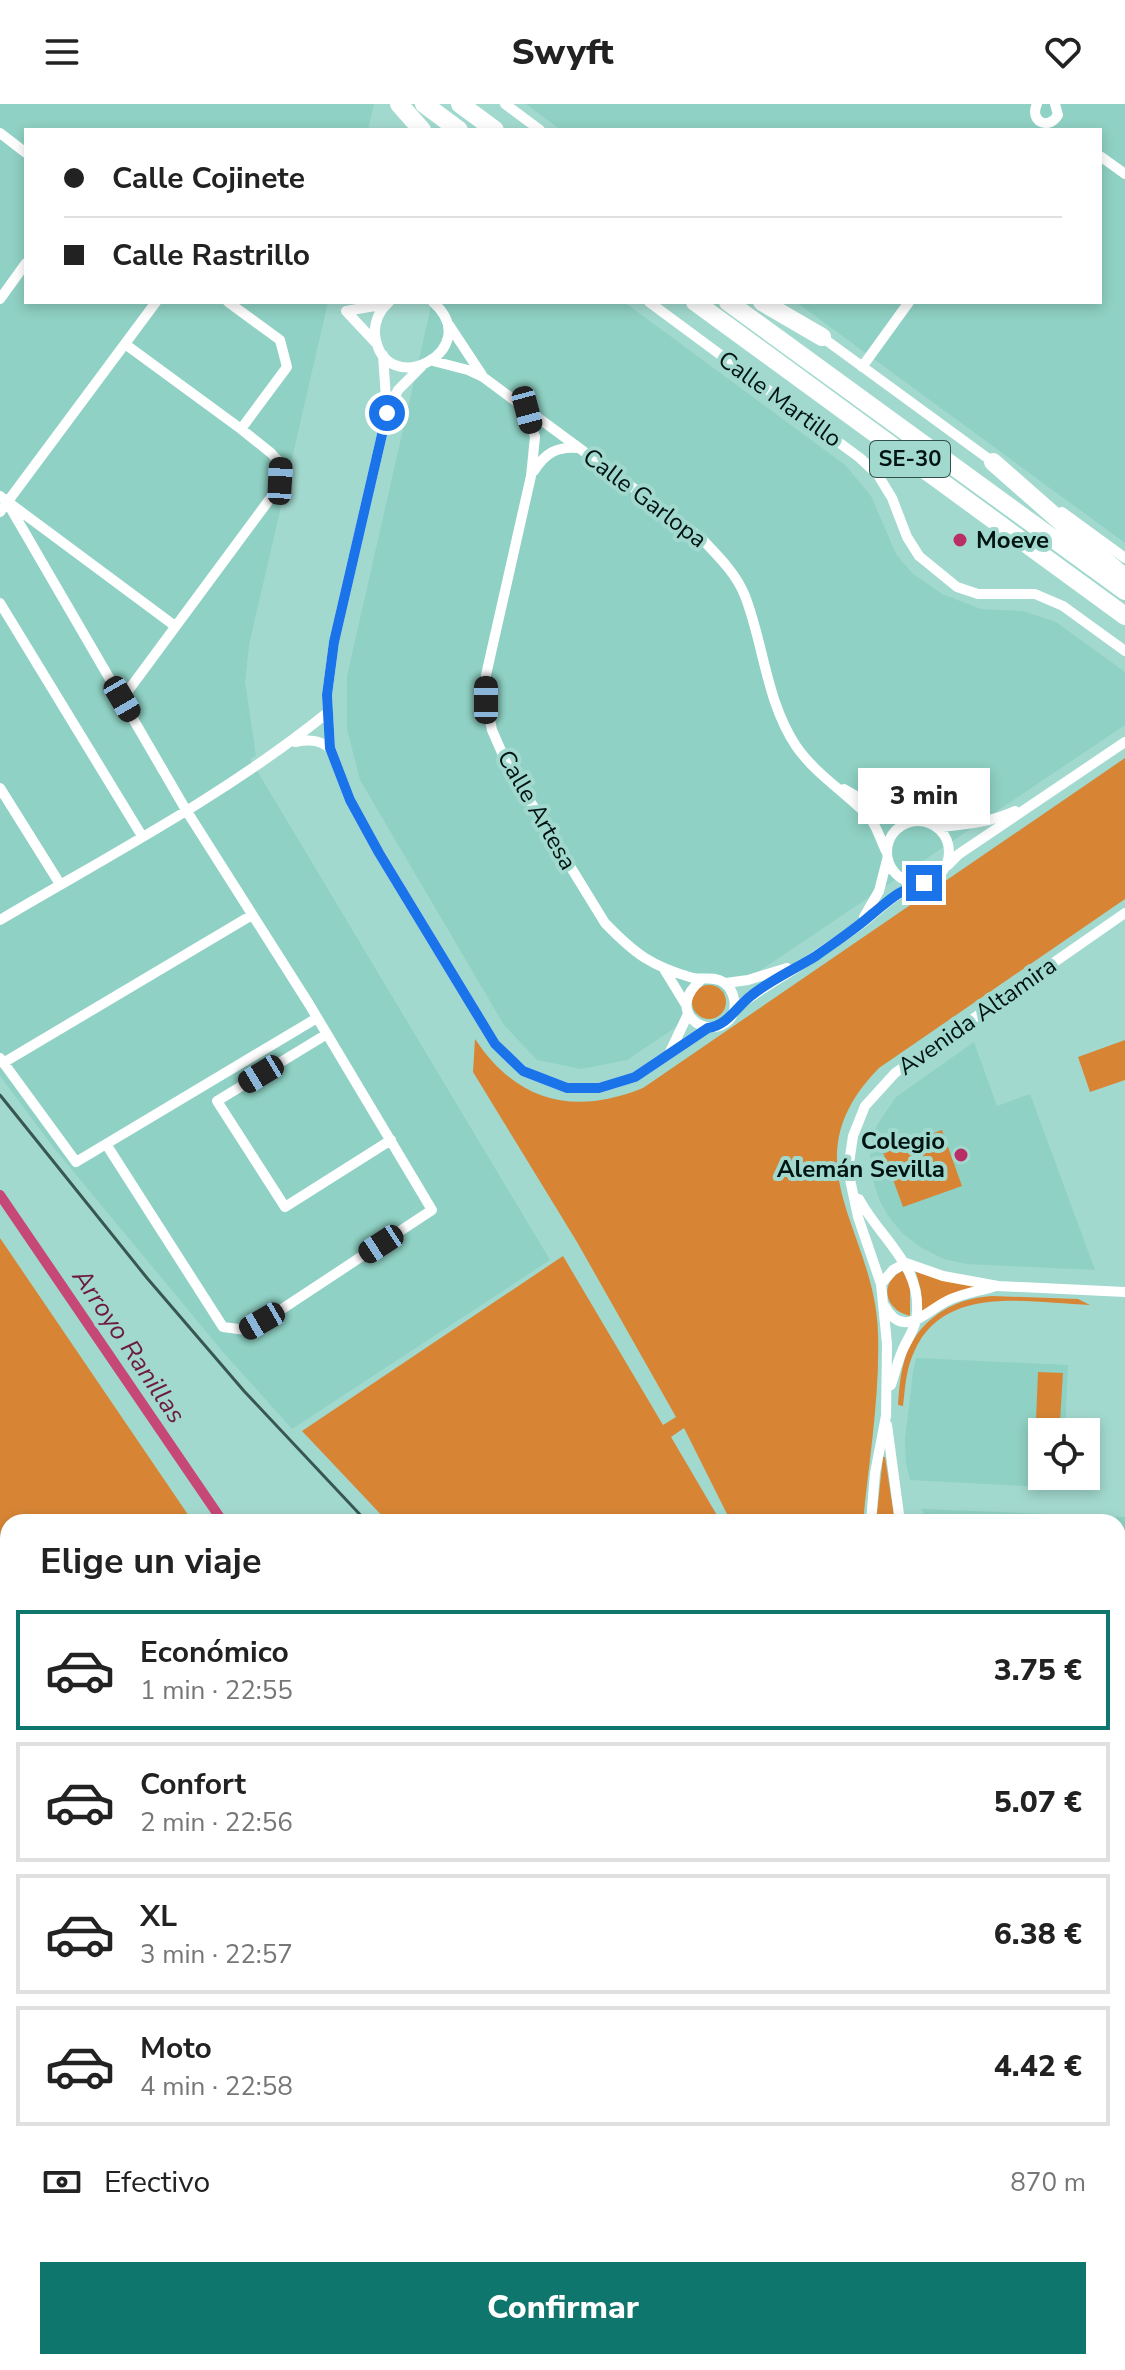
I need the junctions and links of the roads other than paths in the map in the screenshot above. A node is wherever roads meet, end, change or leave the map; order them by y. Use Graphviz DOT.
graph roads {
  1 [pos="399,104"];
  2 [pos="424,104"];
  3 [pos="460,104"];
  4 [pos="470,104"];
  5 [pos="505,104"];
  6 [pos="1055,104"];
  7 [pos="1034,105"];
  8 [pos="1054,121"];
  9 [pos="1036,126"];
  10 [pos="420,128"];
  11 [pos="456,128"];
  12 [pos="493,128"];
  13 [pos="494,128"];
  14 [pos="537,128"];
  15 [pos="1063,128"];
  16 [pos="0,133"];
  17 [pos="24,151"];
  18 [pos="1102,157"];
  19 [pos="1125,174"];
  20 [pos="24,266"];
  21 [pos="0,299"];
  22 [pos="155,304"];
  23 [pos="231,304"];
  24 [pos="383,304"];
  25 [pos="387,304"];
  26 [pos="437,304"];
  27 [pos="652,304"];
  28 [pos="698,304"];
  29 [pos="731,304"];
  30 [pos="765,304"];
  31 [pos="777,304"];
  32 [pos="908,304"];
  33 [pos="446,319"];
  34 [pos="822,337"];
  35 [pos="125,344"];
  36 [pos="376,344"];
  37 [pos="383,355"];
  38 [pos="433,361"];
  39 [pos="422,366"];
  40 [pos="862,367"];
  41 [pos="483,377"];
  42 [pos="527,410"];
  43 [pos="387,413"];
  44 [pos="241,429"];
  45 [pos="579,448"];
  46 [pos="993,462"];
  47 [pos="531,476"];
  48 [pos="4,499"];
  49 [pos="0,512"];
  50 [pos="1125,558"];
  51 [pos="1125,578"];
  52 [pos="1125,591"];
  53 [pos="0,603"];
  54 [pos="1125,616"];
  55 [pos="175,626"];
  56 [pos="1125,651"];
  57 [pos="122,699"];
  58 [pos="327,713"];
  59 [pos="1125,742"];
  60 [pos="290,743"];
  61 [pos="330,748"];
  62 [pos="828,780"];
  63 [pos="0,788"];
  64 [pos="1046,796"];
  65 [pos="186,810"];
  66 [pos="920,819"];
  67 [pos="939,827"];
  68 [pos="142,836"];
  69 [pos="886,856"];
  70 [pos="947,866"];
  71 [pos="924,883"];
  72 [pos="60,884"];
  73 [pos="1125,913"];
  74 [pos="252,915"];
  75 [pos="0,920"];
  76 [pos="858,926"];
  77 [pos="815,956"];
  78 [pos="664,969"];
  79 [pos="701,980"];
  80 [pos="726,983"];
  81 [pos="687,1009"];
  82 [pos="735,1009"];
  83 [pos="317,1018"];
  84 [pos="708,1028"];
  85 [pos="327,1034"];
  86 [pos="667,1057"];
  87 [pos="2,1060"];
  88 [pos="391,1140"];
  89 [pos="106,1144"];
  90 [pos="852,1187"];
  91 [pos="906,1263"];
  92 [pos="881,1284"];
  93 [pos="998,1286"];
  94 [pos="1125,1292"];
  95 [pos="884,1304"];
  96 [pos="916,1322"];
  97 [pos="888,1394"];
  98 [pos="885,1417"];
  99 [pos="872,1514"];
  100 [pos="899,1514"];
  1 -- 10 [label="highway"];
  2 -- 11 [label="highway"];
  3 -- 12 [label="highway"];
  4 -- 13 [label="highway"];
  5 -- 14 [label="street"];
  6 -- 8 [label="street"];
  7 -- 9 [label="street"];
  8 -- 9 [label="street"];
  8 -- 15 [label="street"];
  16 -- 17 [label="street"];
  18 -- 19 [label="street"];
  20 -- 21 [label="street"];
  22 -- 35 [label="street"];
  23 -- 44 [label="street"];
  24 -- 36 [label="street"];
  25 -- 36 [label="street"];
  26 -- 33 [label="street, Calle Garlopa"];
  27 -- 56 [label="street, Calle Martillo"];
  28 -- 54 [label="highway, SE-30"];
  29 -- 52 [label="highway, SE-30"];
  30 -- 34 [label="highway"];
  31 -- 34 [label="street"];
  32 -- 40 [label="street"];
  33 -- 38 [label="street"];
  33 -- 41 [label="street, Calle Garlopa"];
  34 -- 40 [label="street"];
  35 -- 44 [label="street"];
  35 -- 48 [label="street"];
  36 -- 37 [label="street"];
  37 -- 39 [label="street"];
  37 -- 43 [label="street"];
  38 -- 39 [label="street"];
  38 -- 41 [label="street, Calle Garlopa"];
  39 -- 43 [label="street"];
  40 -- 46 [label="street"];
  41 -- 42 [label="street, Calle Garlopa"];
  42 -- 45 [label="street, Calle Garlopa"];
  42 -- 47 [label="street, Calle Artesa"];
  43 -- 58 [label="street"];
  44 -- 55 [label="street"];
  45 -- 47 [label="street"];
  45 -- 62 [label="street, Calle Garlopa"];
  46 -- 50 [label="street"];
  46 -- 51 [label="highway"];
  47 -- 78 [label="street, Calle Artesa"];
  48 -- 49 [label="street"];
  48 -- 55 [label="street"];
  48 -- 57 [label="street"];
  53 -- 68 [label="street"];
  55 -- 57 [label="street"];
  57 -- 65 [label="street"];
  58 -- 60 [label="street"];
  58 -- 61 [label="street"];
  59 -- 64 [label="street"];
  60 -- 61 [label="street"];
  60 -- 65 [label="street"];
  61 -- 86 [label="street"];
  62 -- 66 [label="street, Calle Garlopa"];
  62 -- 69 [label="street, Calle Garlopa"];
  63 -- 72 [label="street"];
  64 -- 67 [label="street"];
  64 -- 70 [label="street"];
  65 -- 68 [label="street"];
  65 -- 74 [label="street"];
  66 -- 67 [label="street"];
  66 -- 69 [label="street"];
  67 -- 70 [label="street"];
  68 -- 72 [label="street"];
  69 -- 71 [label="street"];
  69 -- 76 [label="street"];
  70 -- 71 [label="street"];
  71 -- 76 [label="street"];
  72 -- 75 [label="street"];
  73 -- 90 [label="street, Avenida Altamira"];
  74 -- 83 [label="street"];
  74 -- 87 [label="street"];
  76 -- 77 [label="street"];
  77 -- 80 [label="street"];
  77 -- 82 [label="street"];
  78 -- 79 [label="street, Calle Artesa"];
  78 -- 81 [label="street, Calle Artesa"];
  79 -- 80 [label="street"];
  79 -- 81 [label="street"];
  80 -- 82 [label="street"];
  81 -- 84 [label="street"];
  81 -- 86 [label="street"];
  82 -- 84 [label="street"];
  83 -- 85 [label="street"];
  83 -- 89 [label="street"];
  84 -- 86 [label="street"];
  85 -- 88 [label="street"];
  85 -- 88 [label="street"];
  87 -- 89 [label="street"];
  88 -- 89 [label="street"];
  90 -- 91 [label="street, Avenida Altamira"];
  90 -- 92 [label="street, Avenida Altamira"];
  91 -- 92 [label="street"];
  91 -- 93 [label="street"];
  91 -- 96 [label="street, Avenida Altamira"];
  92 -- 95 [label="street, Avenida Altamira"];
  93 -- 94 [label="street"];
  93 -- 96 [label="street"];
  95 -- 96 [label="street"];
  95 -- 97 [label="street, Avenida Altamira"];
  96 -- 97 [label="street, Avenida Altamira"];
  97 -- 98 [label="street, Avenida Altamira"];
  98 -- 99 [label="street, Avenida Altamira"];
  98 -- 100 [label="street, Avenida Altamira"];
}
